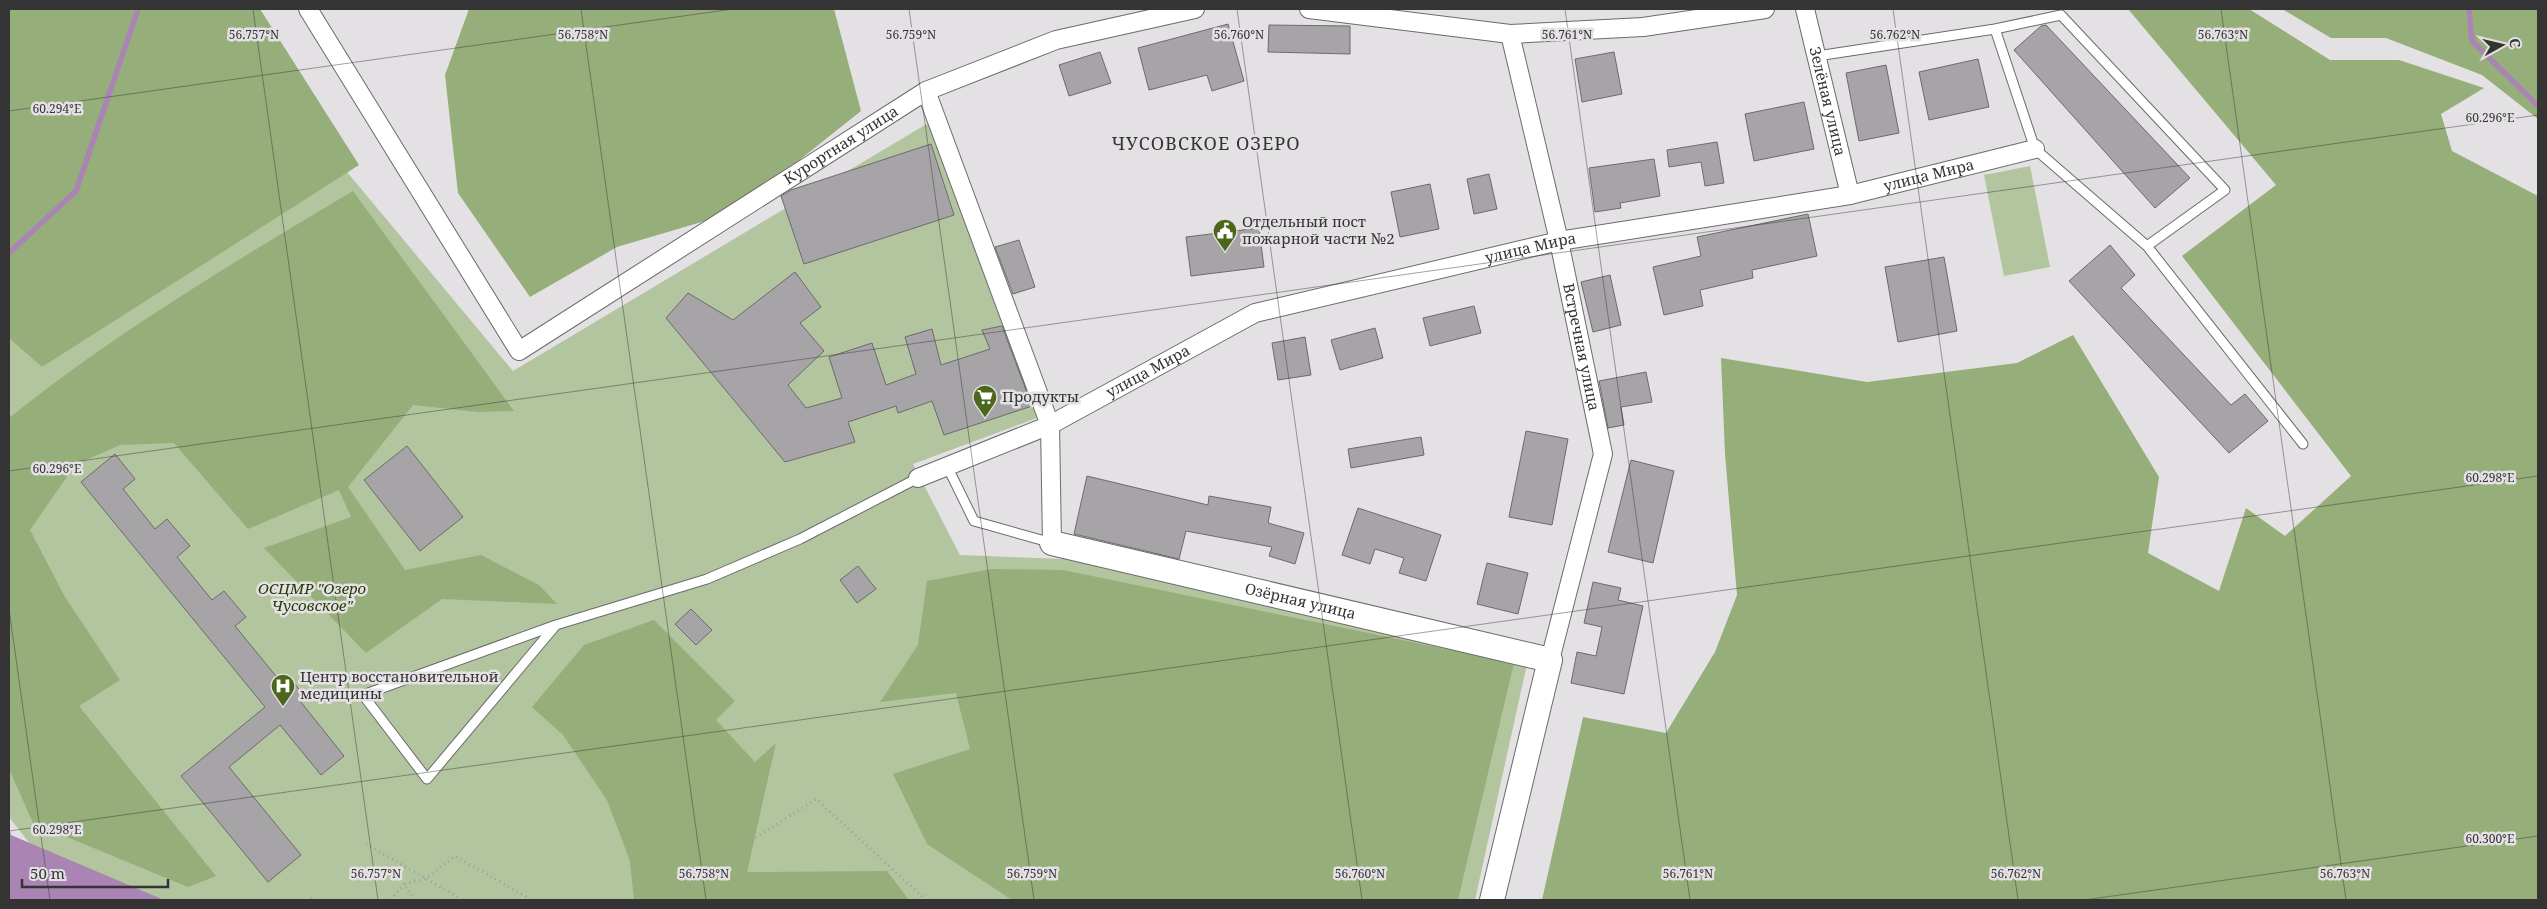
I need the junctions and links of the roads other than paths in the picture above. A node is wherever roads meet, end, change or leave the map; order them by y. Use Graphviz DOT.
graph roads {
  1 [pos="308,9"];
  2 [pos="1194,9"];
  3 [pos="1309,9"];
  4 [pos="1765,9"];
  5 [pos="1804,9"];
  6 [pos="1995,29"];
  7 [pos="1510,34"];
  8 [pos="1817,56"];
  9 [pos="926,91"];
  10 [pos="2035,149"];
  11 [pos="1850,195"];
  12 [pos="1558,240"];
  13 [pos="2147,246"];
  14 [pos="1050,425"];
  15 [pos="2303,444"];
  16 [pos="947,466"];
  17 [pos="918,478"];
  18 [pos="1052,543"];
  19 [pos="556,626"];
  20 [pos="1550,660"];
  21 [pos="1492,900"];
  1 -- 9 [label="street, Курортная улица"];
  2 -- 9 [label="street, Курортная улица"];
  3 -- 7 [label="street"];
  4 -- 7 [label="street"];
  5 -- 8 [label="street, Зелёная улица"];
  6 -- 8 [label="lane"];
  6 -- 10 [label="lane"];
  6 -- 13 [label="lane"];
  7 -- 12 [label="street, Встречная улица"];
  8 -- 11 [label="street, Зелёная улица"];
  9 -- 14 [label="street"];
  10 -- 11 [label="street, улица Мира"];
  10 -- 13 [label="lane"];
  11 -- 12 [label="street, улица Мира"];
  12 -- 14 [label="street, улица Мира"];
  12 -- 20 [label="street, Встречная улица"];
  13 -- 15 [label="lane"];
  14 -- 16 [label="street, улица Мира"];
  14 -- 18 [label="street"];
  16 -- 17 [label="street, улица Мира"];
  16 -- 18 [label="lane"];
  17 -- 19 [label="lane"];
  18 -- 20 [label="street, Озёрная улица"];
  19 -- 19 [label="lane"];
  20 -- 21 [label="street"];
}
